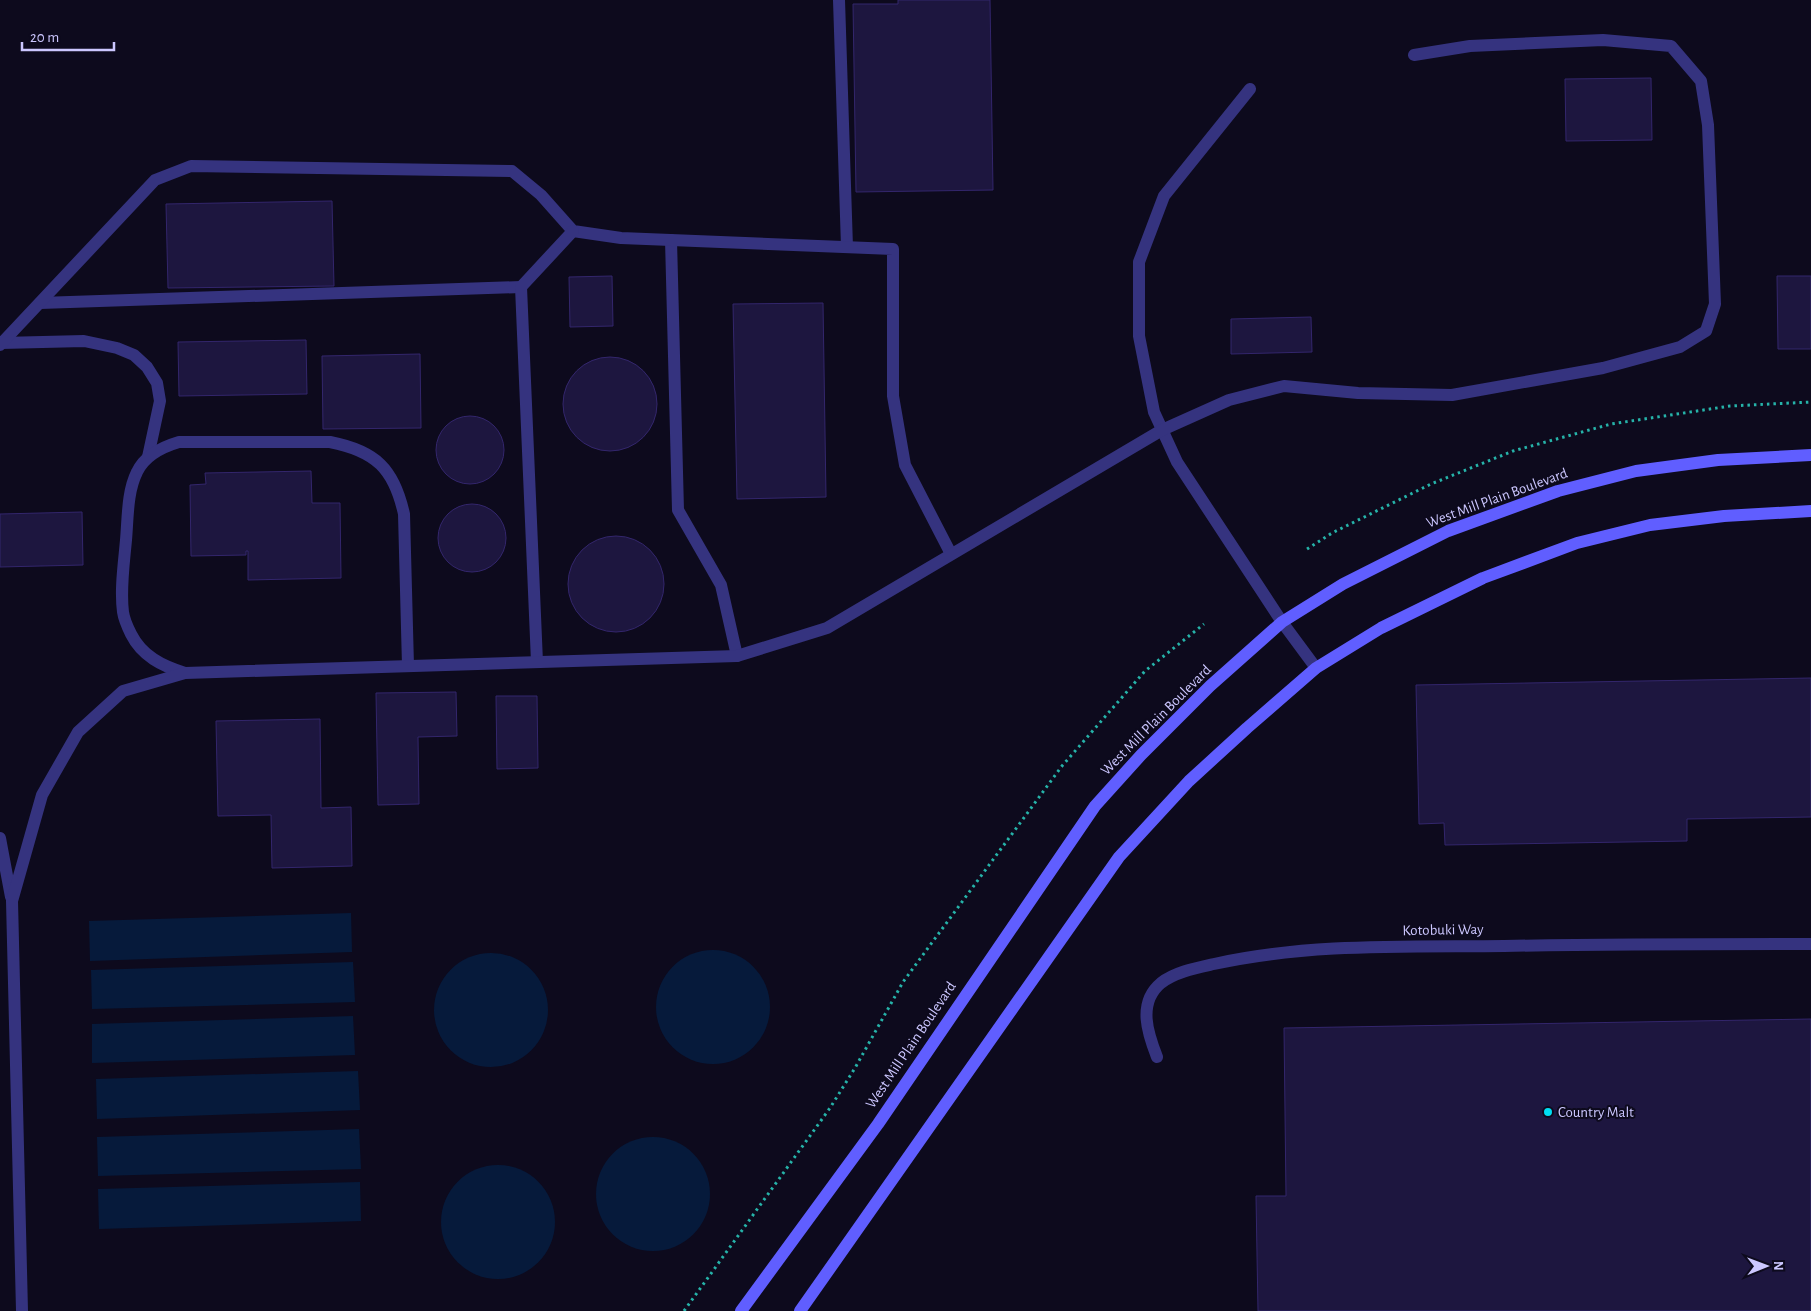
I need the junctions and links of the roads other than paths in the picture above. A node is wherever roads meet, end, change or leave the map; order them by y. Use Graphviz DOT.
graph roads {
  1 [pos="839,0"];
  2 [pos="1414,55"];
  3 [pos="1250,89"];
  4 [pos="573,231"];
  5 [pos="671,240"];
  6 [pos="847,247"];
  7 [pos="522,287"];
  8 [pos="40,303"];
  9 [pos="1,344"];
  10 [pos="1162,430"];
  11 [pos="1811,455"];
  12 [pos="148,457"];
  13 [pos="1811,511"];
  14 [pos="951,554"];
  15 [pos="1282,622"];
  16 [pos="738,656"];
  17 [pos="537,662"];
  18 [pos="408,666"];
  19 [pos="1316,668"];
  20 [pos="185,674"];
  21 [pos="0,838"];
  22 [pos="12,902"];
  23 [pos="1811,944"];
  24 [pos="1157,1057"];
  25 [pos="22,1311"];
  26 [pos="741,1311"];
  27 [pos="800,1311"];
  1 -- 6 [label="street"];
  2 -- 10 [label="street"];
  3 -- 10 [label="street"];
  4 -- 5 [label="street"];
  4 -- 7 [label="street"];
  4 -- 8 [label="street"];
  5 -- 6 [label="street"];
  5 -- 16 [label="street"];
  6 -- 14 [label="street"];
  7 -- 8 [label="street"];
  7 -- 17 [label="street"];
  8 -- 9 [label="street"];
  9 -- 12 [label="street"];
  10 -- 14 [label="street"];
  10 -- 15 [label="street"];
  11 -- 15 [label="main road, West Mill Plain Boulevard"];
  12 -- 18 [label="street"];
  12 -- 20 [label="street"];
  13 -- 19 [label="main road"];
  14 -- 16 [label="street"];
  15 -- 19 [label="street"];
  15 -- 26 [label="main road, West Mill Plain Boulevard"];
  16 -- 17 [label="street"];
  17 -- 18 [label="street"];
  18 -- 20 [label="street"];
  19 -- 27 [label="main road"];
  20 -- 22 [label="street"];
  21 -- 22 [label="street"];
  22 -- 25 [label="street"];
  23 -- 24 [label="street, Kotobuki Way"];
}
